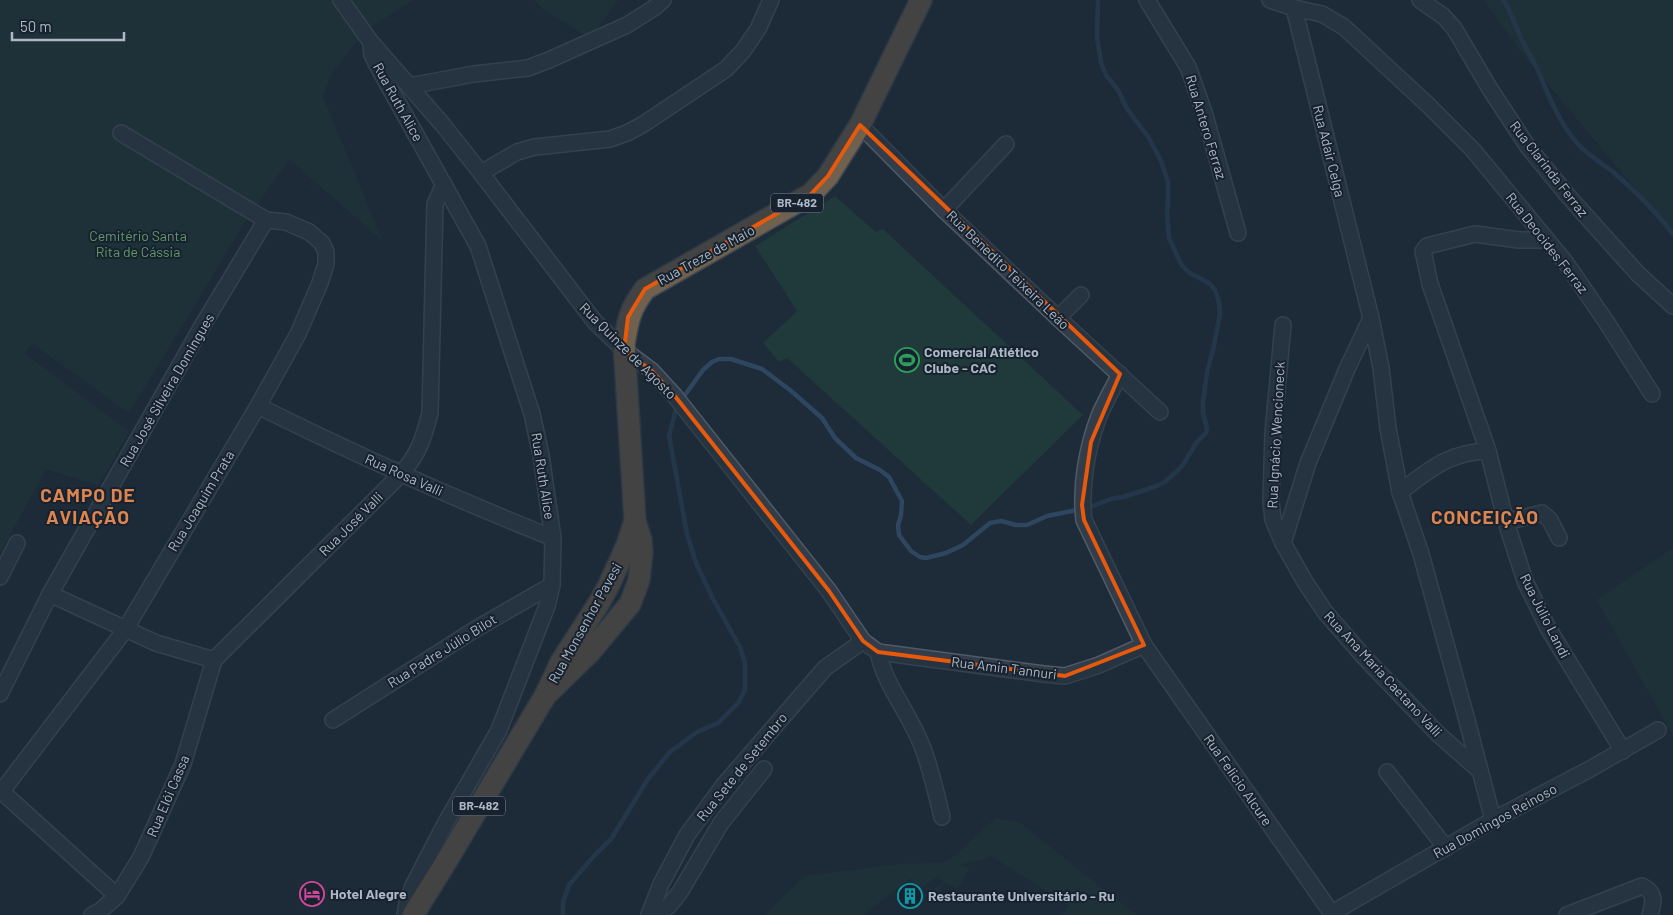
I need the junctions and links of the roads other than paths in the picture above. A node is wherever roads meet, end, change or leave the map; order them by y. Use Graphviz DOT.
graph roads {
  1 [pos="342,0"];
  2 [pos="663,0"];
  3 [pos="771,0"];
  4 [pos="921,0"];
  5 [pos="1147,0"];
  6 [pos="1270,0"];
  7 [pos="1420,0"];
  8 [pos="1294,8"];
  9 [pos="370,41"];
  10 [pos="409,86"];
  11 [pos="860,125"];
  12 [pos="121,133"];
  13 [pos="1006,144"];
  14 [pos="482,173"];
  15 [pos="444,184"];
  16 [pos="944,210"];
  17 [pos="266,220"];
  18 [pos="1238,233"];
  19 [pos="1547,240"];
  20 [pos="1080,296"];
  21 [pos="1673,306"];
  22 [pos="1058,318"];
  23 [pos="1371,318"];
  24 [pos="1283,324"];
  25 [pos="624,350"];
  26 [pos="1120,374"];
  27 [pos="1652,394"];
  28 [pos="258,406"];
  29 [pos="1160,412"];
  30 [pos="1488,451"];
  31 [pos="402,474"];
  32 [pos="1400,492"];
  33 [pos="635,521"];
  34 [pos="1506,522"];
  35 [pos="553,538"];
  36 [pos="1559,538"];
  37 [pos="17,543"];
  38 [pos="1283,543"];
  39 [pos="0,577"];
  40 [pos="552,584"];
  41 [pos="50,594"];
  42 [pos="599,604"];
  43 [pos="618,619"];
  44 [pos="125,630"];
  45 [pos="863,641"];
  46 [pos="1144,646"];
  47 [pos="878,652"];
  48 [pos="214,660"];
  49 [pos="0,694"];
  50 [pos="545,696"];
  51 [pos="333,720"];
  52 [pos="1658,730"];
  53 [pos="1623,750"];
  54 [pos="764,769"];
  55 [pos="1480,770"];
  56 [pos="1387,772"];
  57 [pos="1,791"];
  58 [pos="942,817"];
  59 [pos="1493,820"];
  60 [pos="1446,848"];
  61 [pos="117,896"];
  62 [pos="1333,914"];
  63 [pos="92,915"];
  64 [pos="406,915"];
  65 [pos="412,915"];
  66 [pos="649,915"];
  67 [pos="1567,915"];
  68 [pos="1650,915"];
  1 -- 9 [label="street"];
  2 -- 10 [label="street"];
  3 -- 14 [label="street"];
  4 -- 11 [label="highway, Rua Treze de Maio / BR-482"];
  5 -- 18 [label="street, Rua Antero Ferraz"];
  6 -- 8 [label="street"];
  7 -- 21 [label="street, Rua Clarinda Ferraz"];
  8 -- 19 [label="street, Rua Deocides Ferraz"];
  8 -- 23 [label="street, Rua Adair Celga"];
  9 -- 10 [label="street, Rua Quinze de Agosto"];
  9 -- 15 [label="street, Rua Ruth Alice"];
  10 -- 14 [label="street, Rua Quinze de Agosto"];
  11 -- 16 [label="street, Rua Benedito Teixeira Leão"];
  11 -- 25 [label="highway, Rua Treze de Maio / BR-482"];
  12 -- 17 [label="street"];
  13 -- 16 [label="street"];
  14 -- 25 [label="street, Rua Quinze de Agosto"];
  15 -- 31 [label="street, Rua José Valli"];
  15 -- 35 [label="street, Rua Ruth Alice"];
  16 -- 22 [label="street, Rua Benedito Teixeira Leão"];
  17 -- 28 [label="street, Rua Joaquim Prata"];
  17 -- 41 [label="street, Rua José Silveira Domingues"];
  19 -- 27 [label="street, Rua Deocides Ferraz"];
  19 -- 30 [label="street, Rua Júlio Landi"];
  20 -- 22 [label="street"];
  22 -- 26 [label="street, Rua Benedito Teixeira Leão"];
  23 -- 32 [label="street"];
  23 -- 38 [label="street"];
  24 -- 38 [label="street, Rua Ignácio Wencioneck"];
  25 -- 33 [label="highway, Rua Monsenhor Pavesi / BR-482"];
  25 -- 45 [label="street, Rua Quinze de Agosto"];
  26 -- 29 [label="street, Rua Benedito Teixeira Leão"];
  26 -- 46 [label="street, Rua Felicio Alcure"];
  28 -- 31 [label="street, Rua Rosa Valli"];
  28 -- 44 [label="street, Rua Joaquim Prata"];
  30 -- 32 [label="street"];
  30 -- 34 [label="street, Rua Júlio Landi"];
  31 -- 35 [label="street, Rua Rosa Valli"];
  31 -- 48 [label="street, Rua José Valli"];
  32 -- 55 [label="street"];
  33 -- 42 [label="highway, Rua Monsenhor Pavesi / BR-482"];
  33 -- 43 [label="highway, Rua Monsenhor Pavesi / BR-482"];
  34 -- 36 [label="street"];
  34 -- 53 [label="street, Rua Júlio Landi"];
  35 -- 40 [label="street, Rua Ruth Alice"];
  37 -- 39 [label="street"];
  38 -- 55 [label="street, Rua Ana Maria Caetano Valli"];
  40 -- 51 [label="street, Rua Padre Júlio Bilot"];
  40 -- 64 [label="street, Rua Ruth Alice"];
  41 -- 44 [label="street"];
  41 -- 49 [label="street, Rua José Silveira Domingues"];
  42 -- 43 [label="highway"];
  42 -- 50 [label="highway, Rua Monsenhor Pavesi / BR-482"];
  43 -- 50 [label="highway, Rua Monsenhor Pavesi / BR-482"];
  44 -- 48 [label="street"];
  44 -- 57 [label="street, Rua Joaquim Prata"];
  45 -- 47 [label="street, Rua Amin Tannuri"];
  45 -- 66 [label="street, Rua Sete de Setembro"];
  46 -- 47 [label="street, Rua Amin Tannuri"];
  46 -- 62 [label="street, Rua Felicio Alcure"];
  47 -- 58 [label="street"];
  48 -- 61 [label="street, Rua Elói Cassa"];
  50 -- 65 [label="highway, Rua Monsenhor Pavesi / BR-482"];
  52 -- 53 [label="street, Rua Domingos Reinoso"];
  53 -- 59 [label="street, Rua Domingos Reinoso"];
  54 -- 66 [label="street"];
  55 -- 59 [label="street"];
  56 -- 60 [label="street"];
  57 -- 61 [label="street"];
  59 -- 60 [label="street, Rua Domingos Reinoso"];
  60 -- 62 [label="street, Rua Domingos Reinoso"];
  61 -- 63 [label="street, Rua Elói Cassa"];
  67 -- 68 [label="street"];
}
